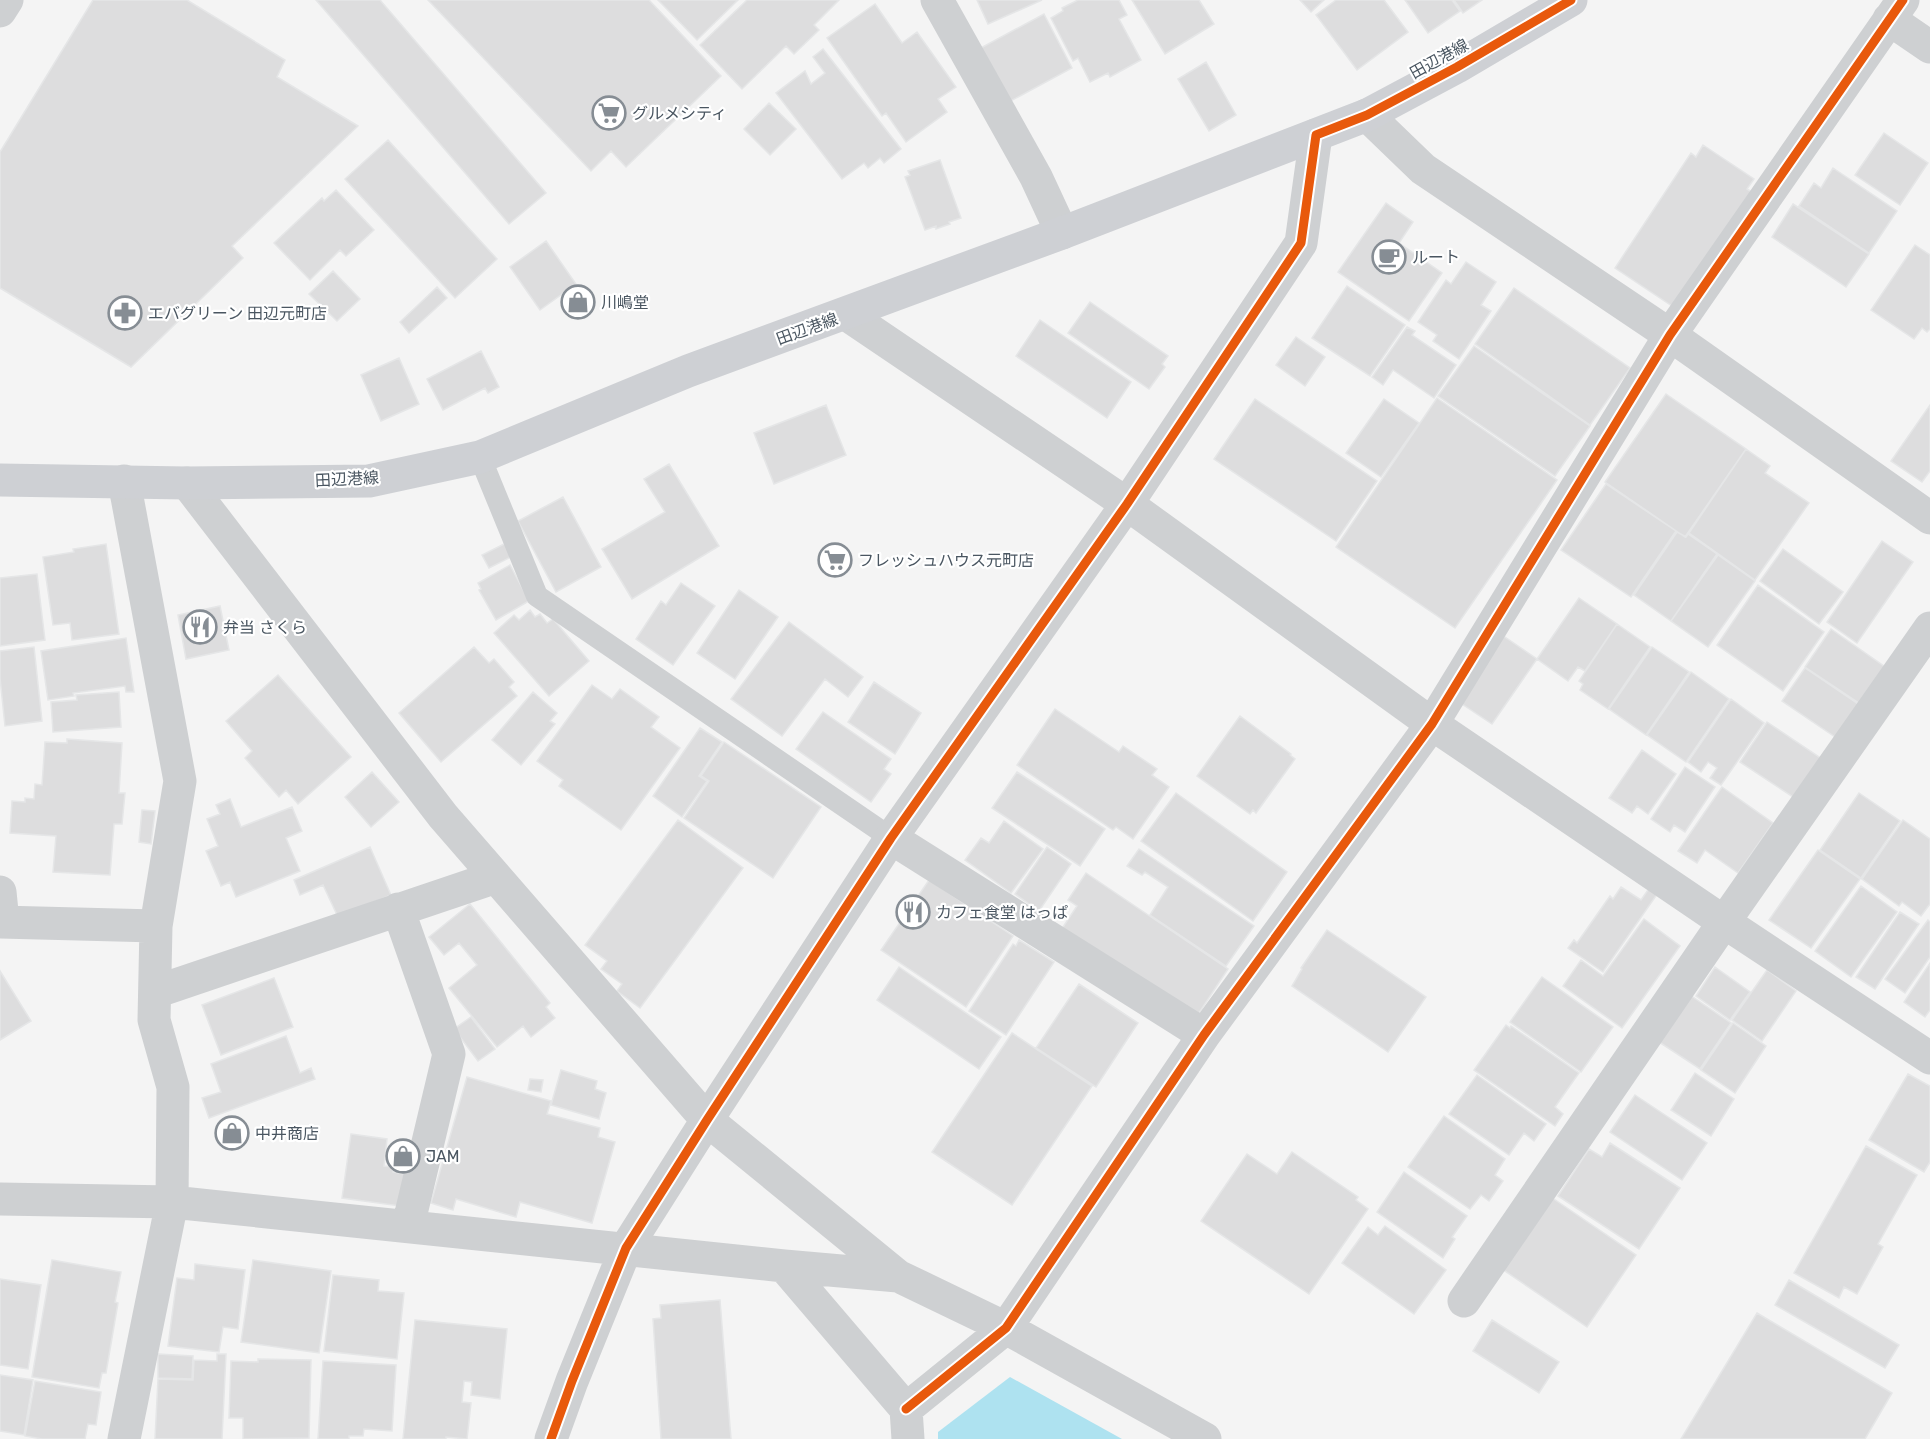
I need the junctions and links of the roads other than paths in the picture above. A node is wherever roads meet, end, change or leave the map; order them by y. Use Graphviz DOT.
graph roads {
  1 [pos="7,0"];
  2 [pos="937,0"];
  3 [pos="1571,0"];
  4 [pos="1896,9"];
  5 [pos="0,11"];
  6 [pos="1930,47"];
  7 [pos="1367,115"];
  8 [pos="1316,135"];
  9 [pos="1062,233"];
  10 [pos="846,314"];
  11 [pos="1670,335"];
  12 [pos="480,457"];
  13 [pos="0,480"];
  14 [pos="124,481"];
  15 [pos="187,483"];
  16 [pos="1127,504"];
  17 [pos="1930,518"];
  18 [pos="1930,628"];
  19 [pos="1432,724"];
  20 [pos="891,838"];
  21 [pos="496,877"];
  22 [pos="398,909"];
  23 [pos="1,912"];
  24 [pos="1724,922"];
  25 [pos="156,926"];
  26 [pos="154,992"];
  27 [pos="1204,1035"];
  28 [pos="1930,1058"];
  29 [pos="707,1120"];
  30 [pos="0,1198"];
  31 [pos="172,1202"];
  32 [pos="408,1226"];
  33 [pos="626,1248"];
  34 [pos="784,1266"];
  35 [pos="898,1276"];
  36 [pos="1464,1301"];
  37 [pos="1006,1328"];
  38 [pos="907,1424"];
  39 [pos="124,1439"];
  40 [pos="551,1439"];
  41 [pos="1205,1439"];
  1 -- 5 [label="street"];
  2 -- 9 [label="street"];
  3 -- 7 [label="main road, 田辺港線"];
  4 -- 6 [label="street"];
  4 -- 11 [label="street"];
  7 -- 8 [label="main road, 田辺港線"];
  7 -- 11 [label="street"];
  8 -- 9 [label="main road, 田辺港線"];
  8 -- 16 [label="street"];
  9 -- 10 [label="main road, 田辺港線"];
  10 -- 12 [label="main road, 田辺港線"];
  10 -- 16 [label="street"];
  11 -- 17 [label="street"];
  11 -- 19 [label="street"];
  12 -- 15 [label="main road, 田辺港線"];
  12 -- 20 [label="lane"];
  13 -- 14 [label="main road, 田辺港線"];
  14 -- 15 [label="main road, 田辺港線"];
  14 -- 25 [label="street"];
  15 -- 21 [label="street"];
  16 -- 19 [label="street"];
  16 -- 20 [label="street"];
  18 -- 24 [label="street"];
  19 -- 24 [label="street"];
  19 -- 27 [label="street"];
  20 -- 27 [label="street"];
  20 -- 29 [label="street"];
  21 -- 22 [label="street"];
  21 -- 29 [label="street"];
  22 -- 26 [label="street"];
  22 -- 32 [label="street"];
  23 -- 25 [label="street"];
  24 -- 28 [label="street"];
  24 -- 36 [label="street"];
  25 -- 26 [label="street"];
  26 -- 31 [label="street"];
  27 -- 37 [label="street"];
  29 -- 33 [label="street"];
  29 -- 35 [label="street"];
  30 -- 31 [label="street"];
  31 -- 32 [label="street"];
  31 -- 39 [label="street"];
  32 -- 33 [label="street"];
  33 -- 34 [label="street"];
  33 -- 40 [label="street"];
  34 -- 35 [label="street"];
  34 -- 38 [label="street"];
  35 -- 37 [label="street"];
  37 -- 38 [label="street"];
  37 -- 41 [label="street"];
}
